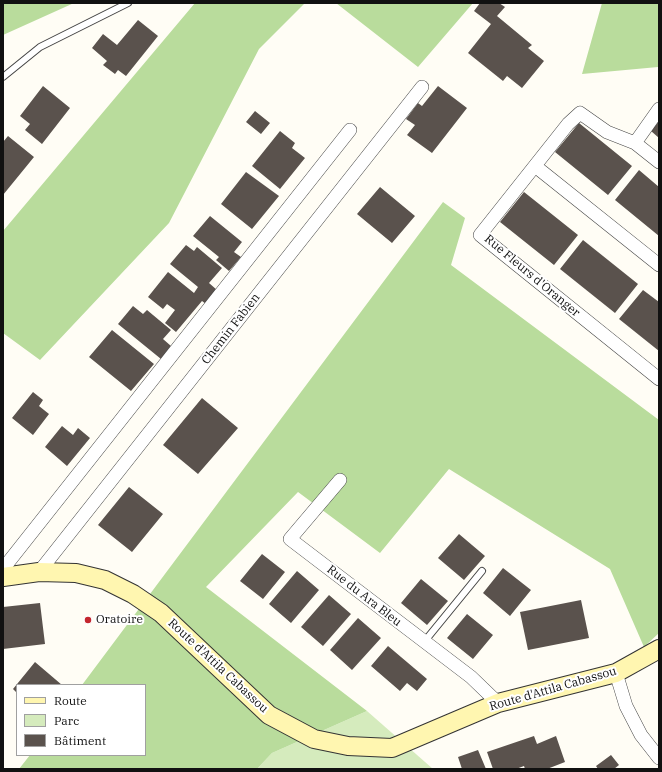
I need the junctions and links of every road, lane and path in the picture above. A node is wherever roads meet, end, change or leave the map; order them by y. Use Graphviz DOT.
graph roads {
  1 [pos="128,3"];
  2 [pos="3,77"];
  3 [pos="422,87"];
  4 [pos="659,109"];
  5 [pos="350,130"];
  6 [pos="635,143"];
  7 [pos="659,162"];
  8 [pos="536,166"];
  9 [pos="659,265"];
  10 [pos="659,379"];
  11 [pos="340,480"];
  12 [pos="3,569"];
  13 [pos="482,571"];
  14 [pos="39,572"];
  15 [pos="3,577"];
  16 [pos="424,642"];
  17 [pos="659,649"];
  18 [pos="616,673"];
  19 [pos="498,703"];
  20 [pos="659,758"];
  1 -- 2 [label="lane"];
  3 -- 14 [label="street, Chemin Fabien"];
  4 -- 6 [label="street"];
  5 -- 12 [label="street"];
  6 -- 7 [label="street"];
  6 -- 8 [label="street, Rue Fleurs d'Oranger"];
  8 -- 9 [label="street"];
  8 -- 10 [label="street, Rue Fleurs d'Oranger"];
  11 -- 16 [label="street, Rue du Ara Bleu"];
  13 -- 16 [label="lane"];
  14 -- 15 [label="main road, Route d'Attila Cabassou"];
  14 -- 19 [label="main road, Route d'Attila Cabassou"];
  16 -- 19 [label="street, Rue du Ara Bleu"];
  17 -- 18 [label="main road, Route d'Attila Cabassou"];
  18 -- 19 [label="main road, Route d'Attila Cabassou"];
  18 -- 20 [label="street"];
}
